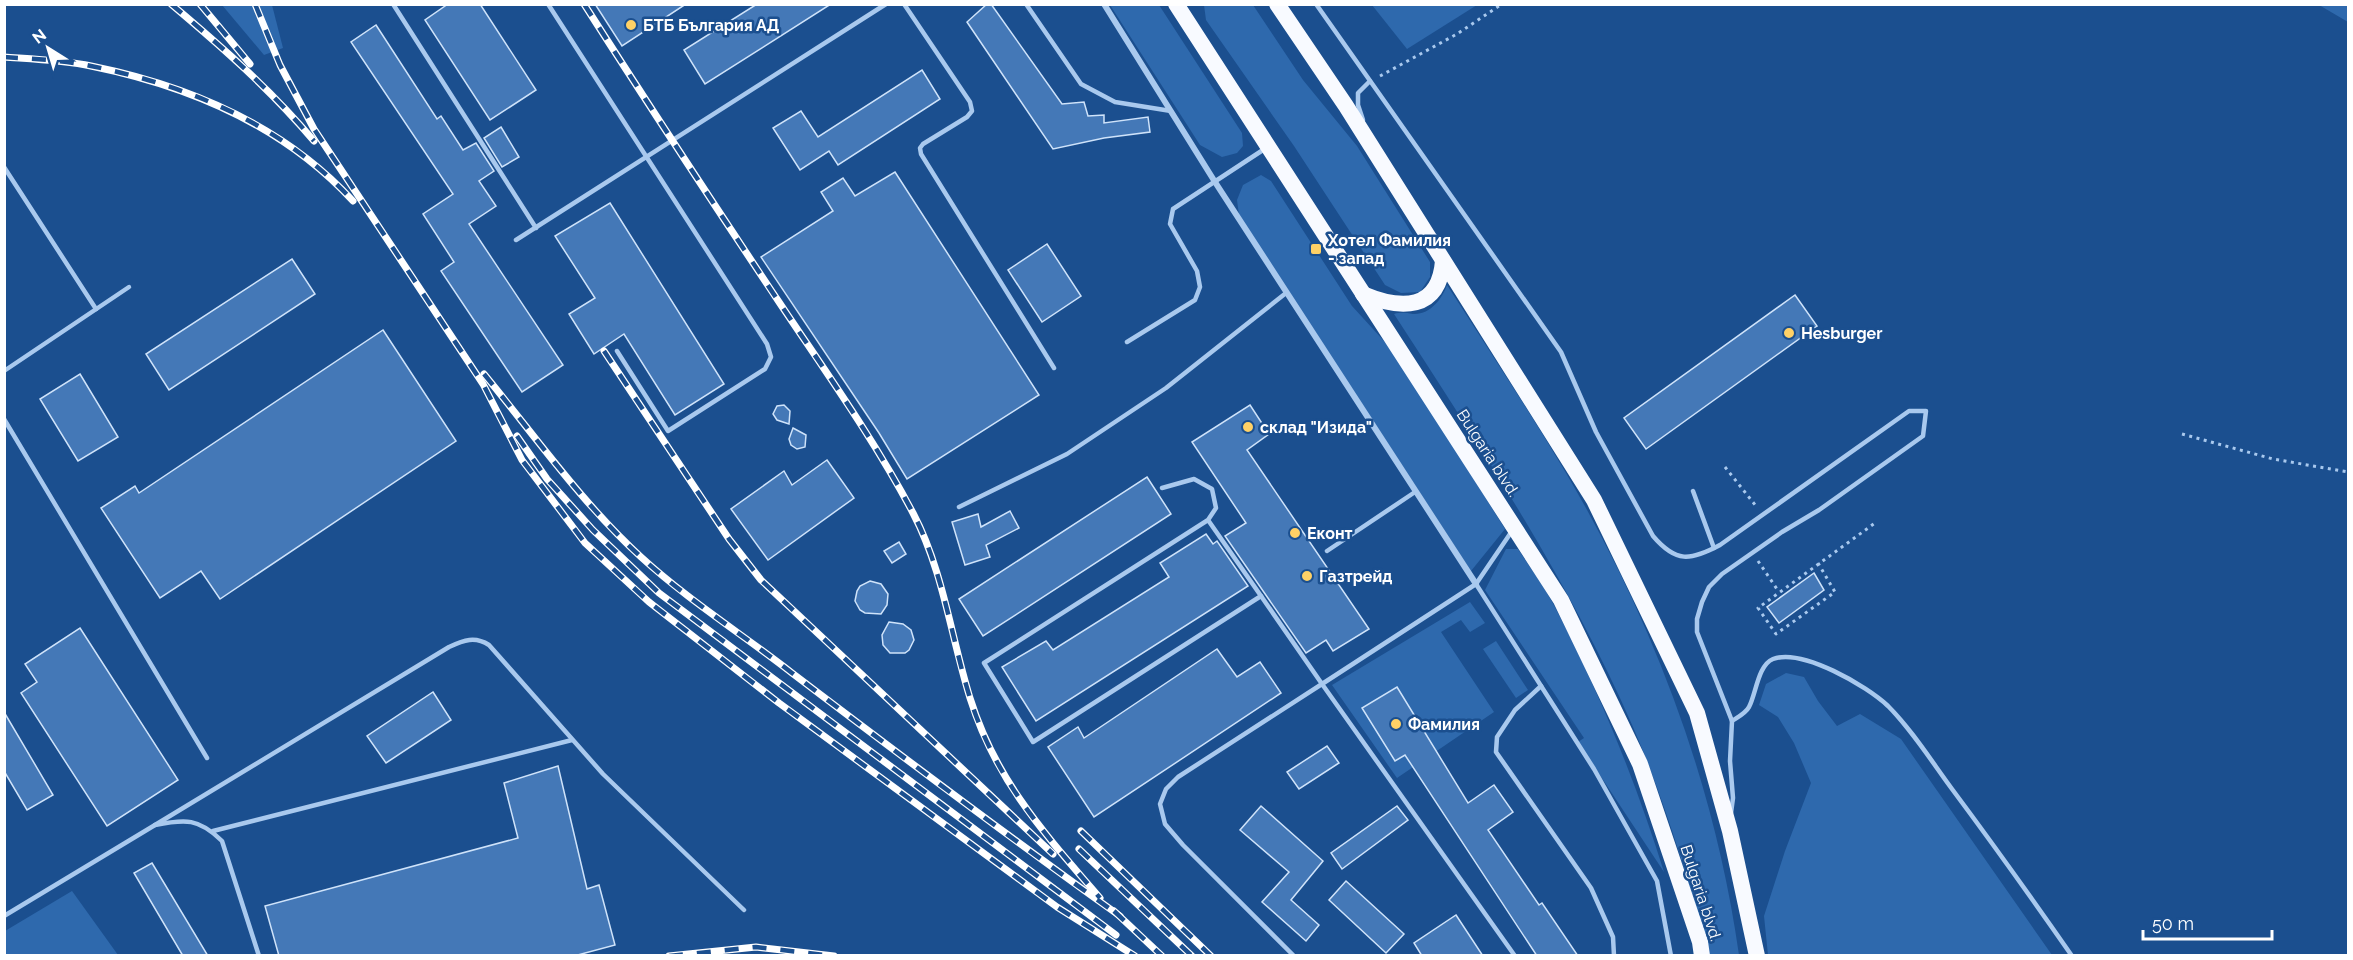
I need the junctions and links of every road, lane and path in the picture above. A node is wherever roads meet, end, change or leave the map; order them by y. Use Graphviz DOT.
graph roads {
  1 [pos="393,4"];
  2 [pos="548,4"];
  3 [pos="886,4"];
  4 [pos="904,4"];
  5 [pos="1026,4"];
  6 [pos="1104,4"];
  7 [pos="1176,4"];
  8 [pos="1190,4"];
  9 [pos="1277,4"];
  10 [pos="1316,4"];
  11 [pos="1502,4"];
  12 [pos="1189,24"];
  13 [pos="1370,81"];
  14 [pos="1171,111"];
  15 [pos="1268,147"];
  16 [pos="1372,148"];
  17 [pos="646,159"];
  18 [pos="4,167"];
  19 [pos="1215,182"];
  20 [pos="536,228"];
  21 [pos="516,240"];
  22 [pos="1443,261"];
  23 [pos="129,287"];
  24 [pos="1286,293"];
  25 [pos="1363,294"];
  26 [pos="96,309"];
  27 [pos="1127,342"];
  28 [pos="617,351"];
  29 [pos="1054,368"];
  30 [pos="4,370"];
  31 [pos="4,418"];
  32 [pos="2182,434"];
  33 [pos="1725,467"];
  34 [pos="2349,472"];
  35 [pos="1162,488"];
  36 [pos="1693,491"];
  37 [pos="1415,492"];
  38 [pos="959,507"];
  39 [pos="1763,515"];
  40 [pos="1208,520"];
  41 [pos="1875,523"];
  42 [pos="1515,528"];
  43 [pos="1714,548"];
  44 [pos="1327,551"];
  45 [pos="1818,563"];
  46 [pos="1476,584"];
  47 [pos="1261,596"];
  48 [pos="1322,684"];
  49 [pos="1541,686"];
  50 [pos="1732,722"];
  51 [pos="572,740"];
  52 [pos="207,758"];
  53 [pos="155,825"];
  54 [pos="213,831"];
  55 [pos="1730,831"];
  56 [pos="744,910"];
  57 [pos="4,916"];
  58 [pos="259,956"];
  59 [pos="1294,956"];
  60 [pos="1515,956"];
  61 [pos="1614,956"];
  62 [pos="1671,956"];
  63 [pos="1702,956"];
  64 [pos="1757,956"];
  65 [pos="2072,956"];
  1 -- 20 [label="lane"];
  2 -- 17 [label="lane"];
  3 -- 17 [label="lane"];
  4 -- 29 [label="lane"];
  5 -- 14 [label="lane"];
  6 -- 14 [label="street"];
  7 -- 12 [label="highway, Bulgaria blvd."];
  8 -- 12 [label="highway"];
  9 -- 16 [label="highway"];
  10 -- 13 [label="lane"];
  11 -- 13 [label="path"];
  12 -- 15 [label="highway, Bulgaria blvd."];
  13 -- 16 [label="lane"];
  13 -- 43 [label="lane"];
  14 -- 19 [label="street"];
  15 -- 19 [label="lane"];
  15 -- 25 [label="highway, Bulgaria blvd."];
  16 -- 22 [label="highway"];
  17 -- 20 [label="lane"];
  17 -- 28 [label="lane"];
  18 -- 26 [label="lane"];
  19 -- 24 [label="street"];
  19 -- 27 [label="lane"];
  20 -- 21 [label="lane"];
  22 -- 25 [label="highway"];
  22 -- 55 [label="highway"];
  23 -- 26 [label="lane"];
  24 -- 37 [label="street"];
  24 -- 38 [label="lane"];
  25 -- 42 [label="highway, Bulgaria blvd."];
  26 -- 30 [label="lane"];
  31 -- 52 [label="lane"];
  32 -- 34 [label="path"];
  33 -- 39 [label="path"];
  35 -- 40 [label="lane"];
  36 -- 43 [label="lane"];
  37 -- 44 [label="lane"];
  37 -- 46 [label="street"];
  39 -- 43 [label="lane"];
  39 -- 50 [label="lane"];
  40 -- 47 [label="lane"];
  40 -- 47 [label="lane"];
  41 -- 45 [label="path"];
  42 -- 46 [label="lane"];
  42 -- 63 [label="highway, Bulgaria blvd."];
  45 -- 45 [label="path"];
  46 -- 48 [label="lane"];
  46 -- 49 [label="lane"];
  47 -- 48 [label="lane"];
  48 -- 59 [label="lane"];
  48 -- 60 [label="lane"];
  49 -- 61 [label="lane"];
  49 -- 62 [label="lane"];
  50 -- 55 [label="lane"];
  50 -- 65 [label="lane"];
  51 -- 53 [label="lane"];
  51 -- 54 [label="lane"];
  51 -- 56 [label="lane"];
  53 -- 54 [label="lane"];
  53 -- 57 [label="lane"];
  54 -- 58 [label="lane"];
  55 -- 64 [label="highway"];
}
